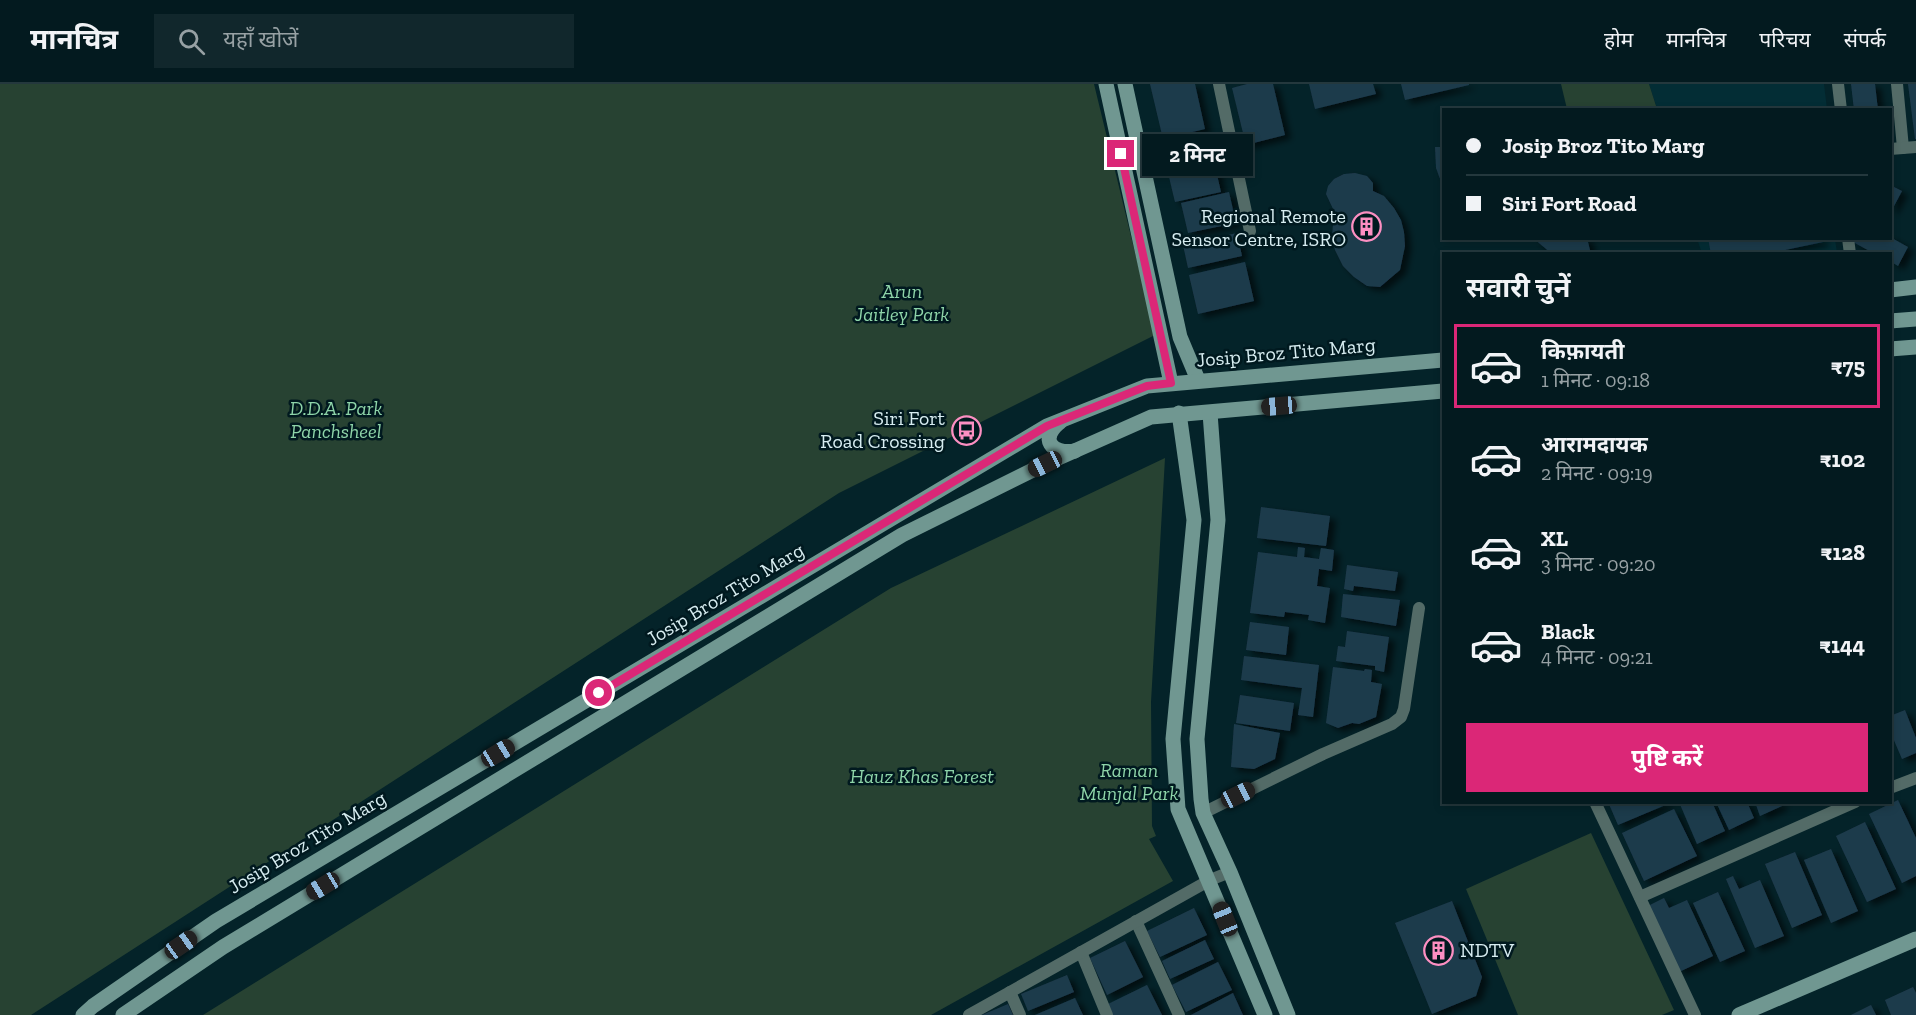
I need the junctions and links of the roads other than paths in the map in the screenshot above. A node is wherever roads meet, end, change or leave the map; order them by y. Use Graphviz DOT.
graph roads {
  1 [pos="1106,84"];
  2 [pos="1125,84"];
  3 [pos="1219,84"];
  4 [pos="1838,84"];
  5 [pos="1897,84"];
  6 [pos="1841,108"];
  7 [pos="1916,147"];
  8 [pos="1896,149"];
  9 [pos="1250,231"];
  10 [pos="1916,287"];
  11 [pos="1892,290"];
  12 [pos="1916,319"];
  13 [pos="1892,321"];
  14 [pos="1916,347"];
  15 [pos="1892,349"];
  16 [pos="1442,360"];
  17 [pos="1198,380"];
  18 [pos="1171,383"];
  19 [pos="1442,391"];
  20 [pos="1179,413"];
  21 [pos="1210,413"];
  22 [pos="1063,420"];
  23 [pos="1075,451"];
  24 [pos="1419,608"];
  25 [pos="1198,766"];
  26 [pos="1175,768"];
  27 [pos="1916,778"];
  28 [pos="1892,787"];
  29 [pos="1596,804"];
  30 [pos="1850,804"];
  31 [pos="1203,813"];
  32 [pos="1230,872"];
  33 [pos="1210,880"];
  34 [pos="1640,897"];
  35 [pos="1136,921"];
  36 [pos="1916,939"];
  37 [pos="1081,952"];
  38 [pos="1010,992"];
  39 [pos="83,1015"];
  40 [pos="123,1015"];
  41 [pos="969,1015"];
  42 [pos="1020,1015"];
  43 [pos="1107,1015"];
  44 [pos="1179,1015"];
  45 [pos="1265,1015"];
  46 [pos="1288,1015"];
  47 [pos="1695,1015"];
  48 [pos="1740,1015"];
  1 -- 18 [label="main road"];
  2 -- 17 [label="main road"];
  3 -- 9 [label="street"];
  4 -- 6 [label="street"];
  5 -- 8 [label="street"];
  7 -- 8 [label="street"];
  10 -- 11 [label="main road"];
  12 -- 13 [label="main road"];
  14 -- 15 [label="main road"];
  16 -- 17 [label="main road, Josip Broz Tito Marg"];
  17 -- 18 [label="main road, Josip Broz Tito Marg"];
  18 -- 22 [label="main road, Josip Broz Tito Marg"];
  19 -- 21 [label="main road, Josip Broz Tito Marg"];
  20 -- 21 [label="main road, Josip Broz Tito Marg"];
  20 -- 23 [label="main road, Josip Broz Tito Marg"];
  20 -- 26 [label="main road"];
  21 -- 25 [label="main road"];
  22 -- 23 [label="main road"];
  22 -- 39 [label="main road, Josip Broz Tito Marg"];
  23 -- 40 [label="main road, Josip Broz Tito Marg"];
  24 -- 31 [label="street"];
  25 -- 26 [label="main road"];
  25 -- 31 [label="main road"];
  26 -- 33 [label="main road"];
  27 -- 28 [label="street"];
  29 -- 34 [label="street"];
  30 -- 34 [label="street"];
  31 -- 32 [label="main road"];
  32 -- 33 [label="street"];
  32 -- 46 [label="main road"];
  33 -- 35 [label="street"];
  33 -- 45 [label="main road"];
  34 -- 47 [label="street"];
  35 -- 37 [label="street"];
  35 -- 44 [label="street"];
  36 -- 48 [label="main road"];
  37 -- 38 [label="street"];
  37 -- 43 [label="street"];
  38 -- 41 [label="street"];
  38 -- 42 [label="street"];
}
